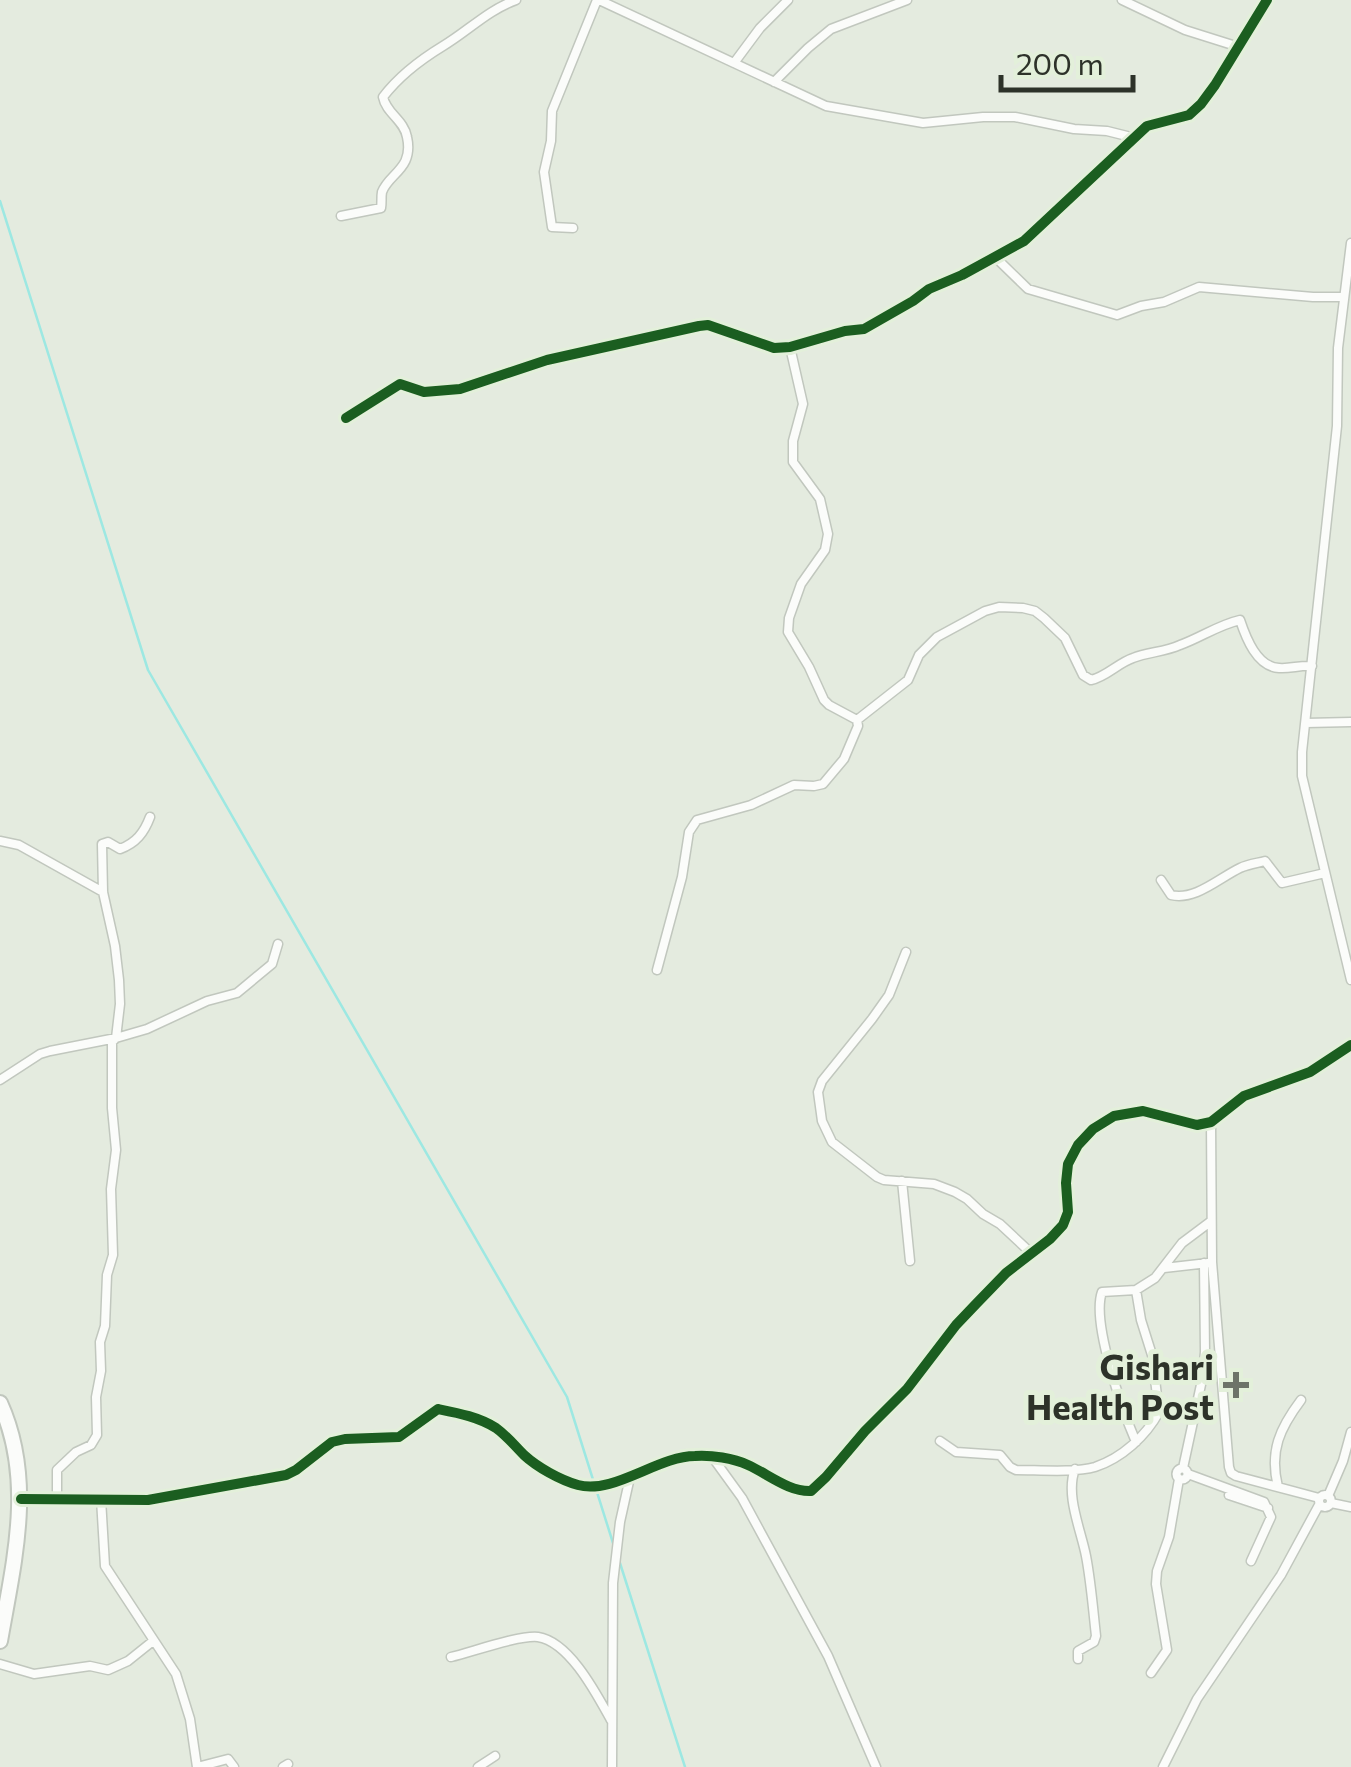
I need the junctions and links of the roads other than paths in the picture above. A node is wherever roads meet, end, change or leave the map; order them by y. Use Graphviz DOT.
graph roads {
  1 [pos="516,0"];
  2 [pos="598,0"];
  3 [pos="788,0"];
  4 [pos="906,0"];
  5 [pos="1122,0"];
  6 [pos="1267,0"];
  7 [pos="1239,47"];
  8 [pos="734,62"];
  9 [pos="774,82"];
  10 [pos="1135,138"];
  11 [pos="341,216"];
  12 [pos="573,228"];
  13 [pos="1351,244"];
  14 [pos="994,256"];
  15 [pos="1343,297"];
  16 [pos="790,346"];
  17 [pos="1337,404"];
  18 [pos="1351,410"];
  19 [pos="346,418"];
  20 [pos="1312,666"];
  21 [pos="857,720"];
  22 [pos="1351,722"];
  23 [pos="1306,723"];
  24 [pos="150,817"];
  25 [pos="0,840"];
  26 [pos="1325,873"];
  27 [pos="1160,880"];
  28 [pos="103,892"];
  29 [pos="1351,924"];
  30 [pos="1342,933"];
  31 [pos="278,944"];
  32 [pos="906,952"];
  33 [pos="657,970"];
  34 [pos="1351,980"];
  35 [pos="116,1038"];
  36 [pos="1351,1045"];
  37 [pos="0,1080"];
  38 [pos="1211,1122"];
  39 [pos="902,1181"];
  40 [pos="1210,1222"];
  41 [pos="1030,1254"];
  42 [pos="910,1261"];
  43 [pos="1208,1263"];
  44 [pos="1164,1268"];
  45 [pos="1136,1290"];
  46 [pos="1301,1400"];
  47 [pos="0,1402"];
  48 [pos="1351,1432"];
  49 [pos="940,1441"];
  50 [pos="1136,1442"];
  51 [pos="713,1458"];
  52 [pos="1075,1469"];
  53 [pos="1184,1474"];
  54 [pos="1236,1476"];
  55 [pos="630,1477"];
  56 [pos="1278,1487"];
  57 [pos="1235,1492"];
  58 [pos="21,1498"];
  59 [pos="57,1498"];
  60 [pos="101,1499"];
  61 [pos="1324,1501"];
  62 [pos="1351,1507"];
  63 [pos="1268,1508"];
  64 [pos="1252,1561"];
  65 [pos="6,1566"];
  66 [pos="3,1610"];
  67 [pos="153,1640"];
  68 [pos="0,1642"];
  69 [pos="452,1657"];
  70 [pos="1078,1659"];
  71 [pos="0,1664"];
  72 [pos="1152,1673"];
  73 [pos="613,1724"];
  74 [pos="495,1756"];
  75 [pos="234,1767"];
  76 [pos="478,1767"];
  77 [pos="612,1767"];
  78 [pos="876,1767"];
  79 [pos="1163,1767"];
  1 -- 11 [label="street"];
  2 -- 8 [label="street"];
  2 -- 12 [label="street"];
  3 -- 8 [label="street"];
  4 -- 9 [label="street"];
  5 -- 7 [label="street"];
  6 -- 7 [label="street"];
  7 -- 10 [label="street"];
  8 -- 9 [label="street"];
  9 -- 10 [label="street"];
  10 -- 14 [label="street"];
  13 -- 15 [label="street"];
  14 -- 15 [label="street"];
  14 -- 16 [label="street"];
  15 -- 17 [label="street"];
  16 -- 19 [label="street"];
  16 -- 21 [label="street"];
  17 -- 18 [label="street"];
  17 -- 20 [label="street"];
  20 -- 21 [label="street"];
  20 -- 23 [label="street"];
  21 -- 33 [label="street"];
  22 -- 23 [label="street"];
  23 -- 26 [label="street"];
  24 -- 28 [label="street"];
  25 -- 28 [label="street"];
  26 -- 27 [label="street"];
  26 -- 30 [label="street"];
  28 -- 35 [label="street"];
  29 -- 30 [label="street"];
  30 -- 34 [label="street"];
  31 -- 35 [label="street"];
  32 -- 39 [label="street"];
  35 -- 37 [label="street"];
  35 -- 59 [label="street"];
  36 -- 38 [label="street"];
  38 -- 40 [label="street"];
  38 -- 41 [label="street"];
  39 -- 41 [label="street"];
  39 -- 42 [label="street"];
  40 -- 43 [label="street"];
  40 -- 44 [label="street"];
  41 -- 51 [label="street"];
  43 -- 44 [label="street"];
  43 -- 53 [label="street"];
  43 -- 54 [label="street"];
  44 -- 45 [label="street"];
  45 -- 50 [label="street"];
  45 -- 50 [label="street"];
  46 -- 56 [label="street"];
  47 -- 58 [label="highway"];
  48 -- 61 [label="street"];
  49 -- 52 [label="street"];
  50 -- 52 [label="street"];
  51 -- 55 [label="street"];
  51 -- 78 [label="street"];
  52 -- 70 [label="street"];
  53 -- 57 [label="street"];
  53 -- 63 [label="street"];
  53 -- 72 [label="street"];
  54 -- 56 [label="street"];
  54 -- 57 [label="street"];
  55 -- 60 [label="street"];
  55 -- 73 [label="street"];
  56 -- 61 [label="street"];
  57 -- 63 [label="street"];
  58 -- 59 [label="street"];
  58 -- 65 [label="highway"];
  59 -- 60 [label="street"];
  60 -- 67 [label="street"];
  61 -- 62 [label="street"];
  61 -- 79 [label="street"];
  63 -- 64 [label="street"];
  65 -- 66 [label="highway"];
  66 -- 68 [label="highway"];
  67 -- 71 [label="street"];
  67 -- 75 [label="street"];
  69 -- 73 [label="street"];
  73 -- 77 [label="street"];
  74 -- 76 [label="street"];
}
